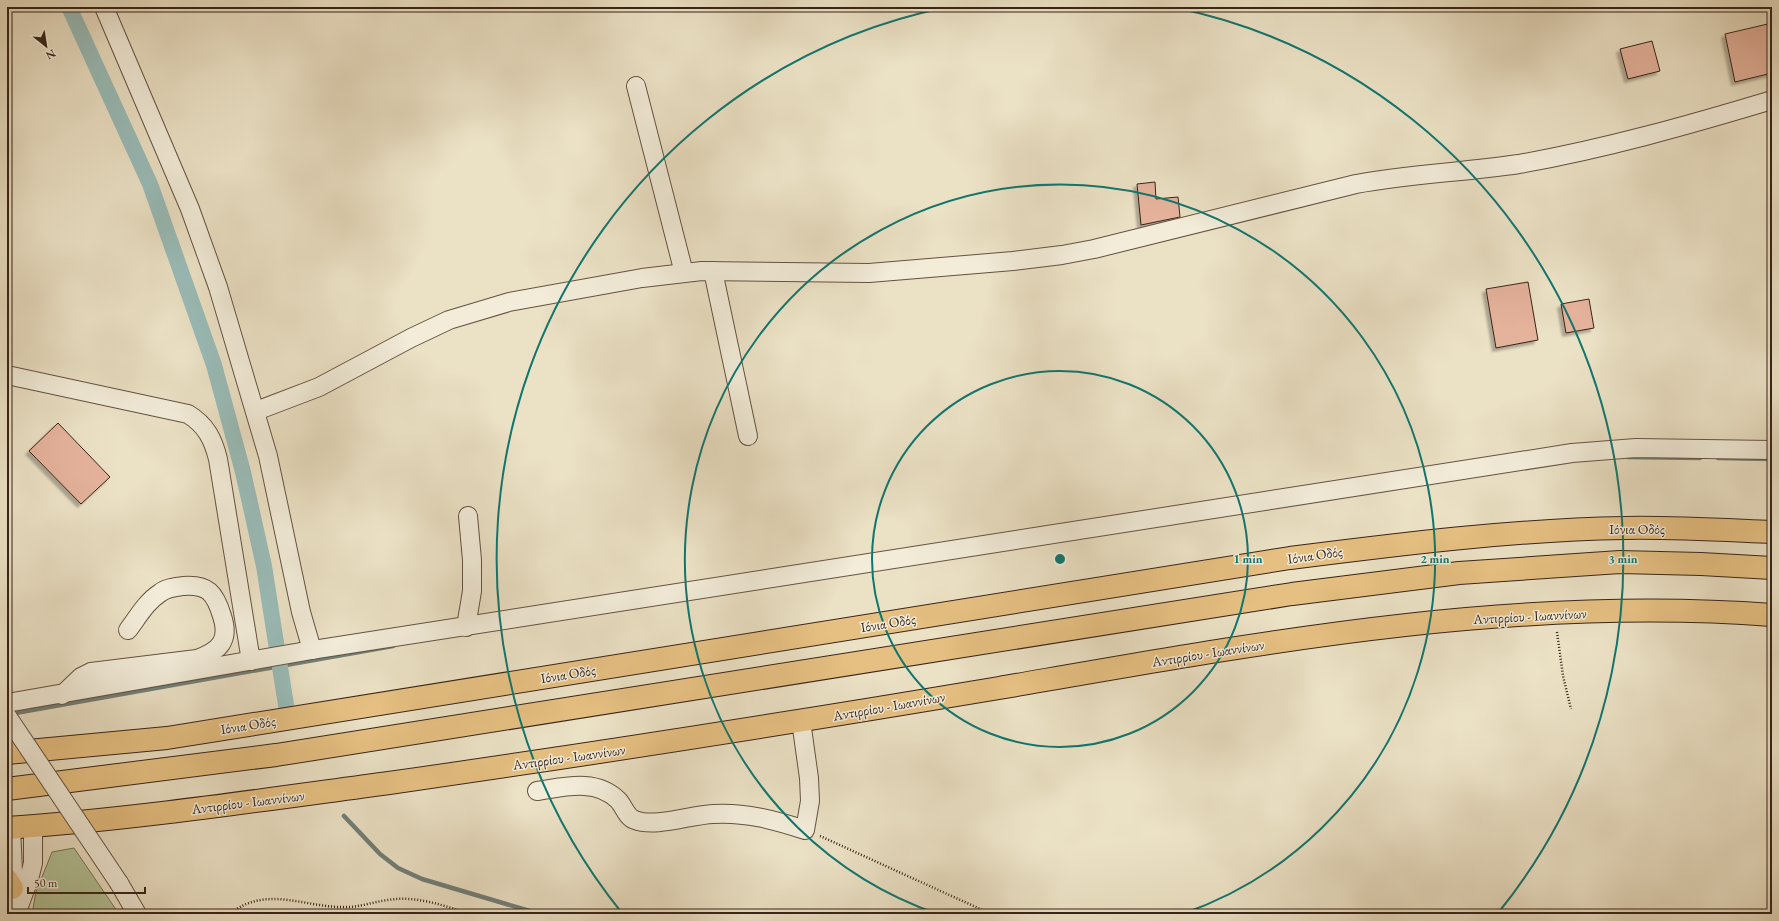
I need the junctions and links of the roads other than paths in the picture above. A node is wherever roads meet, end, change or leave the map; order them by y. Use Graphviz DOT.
graph roads {
  1 [pos="104,7"];
  2 [pos="636,86"];
  3 [pos="1772,100"];
  4 [pos="713,271"];
  5 [pos="684,273"];
  6 [pos="7,375"];
  7 [pos="256,411"];
  8 [pos="748,436"];
  9 [pos="1772,450"];
  10 [pos="468,516"];
  11 [pos="1772,532"];
  12 [pos="1772,568"];
  13 [pos="1772,615"];
  14 [pos="466,627"];
  15 [pos="128,630"];
  16 [pos="312,650"];
  17 [pos="251,661"];
  18 [pos="62,695"];
  19 [pos="7,703"];
  20 [pos="7,716"];
  21 [pos="801,721"];
  22 [pos="7,753"];
  23 [pos="7,789"];
  24 [pos="537,791"];
  25 [pos="33,826"];
  26 [pos="9,827"];
  27 [pos="10,884"];
  28 [pos="16,913"];
  29 [pos="137,914"];
  1 -- 7 [label="street"];
  2 -- 5 [label="street"];
  3 -- 4 [label="street"];
  4 -- 5 [label="street"];
  4 -- 8 [label="street"];
  5 -- 7 [label="street"];
  6 -- 17 [label="street"];
  7 -- 16 [label="street"];
  9 -- 14 [label="street"];
  10 -- 14 [label="street"];
  11 -- 22 [label="main road, Ιόνια Οδός"];
  12 -- 23 [label="main road"];
  13 -- 21 [label="main road, Αντιρρίου - Ιωαννίνων"];
  14 -- 16 [label="street"];
  15 -- 18 [label="street"];
  16 -- 17 [label="street"];
  17 -- 18 [label="street"];
  18 -- 19 [label="street"];
  20 -- 29 [label="street, bridge"];
  21 -- 24 [label="street"];
  21 -- 25 [label="main road, Αντιρρίου - Ιωαννίνων"];
  25 -- 26 [label="main road, Αντιρρίου - Ιωαννίνων"];
  25 -- 28 [label="street"];
  26 -- 27 [label="street"];
  27 -- 28 [label="street"];
}
